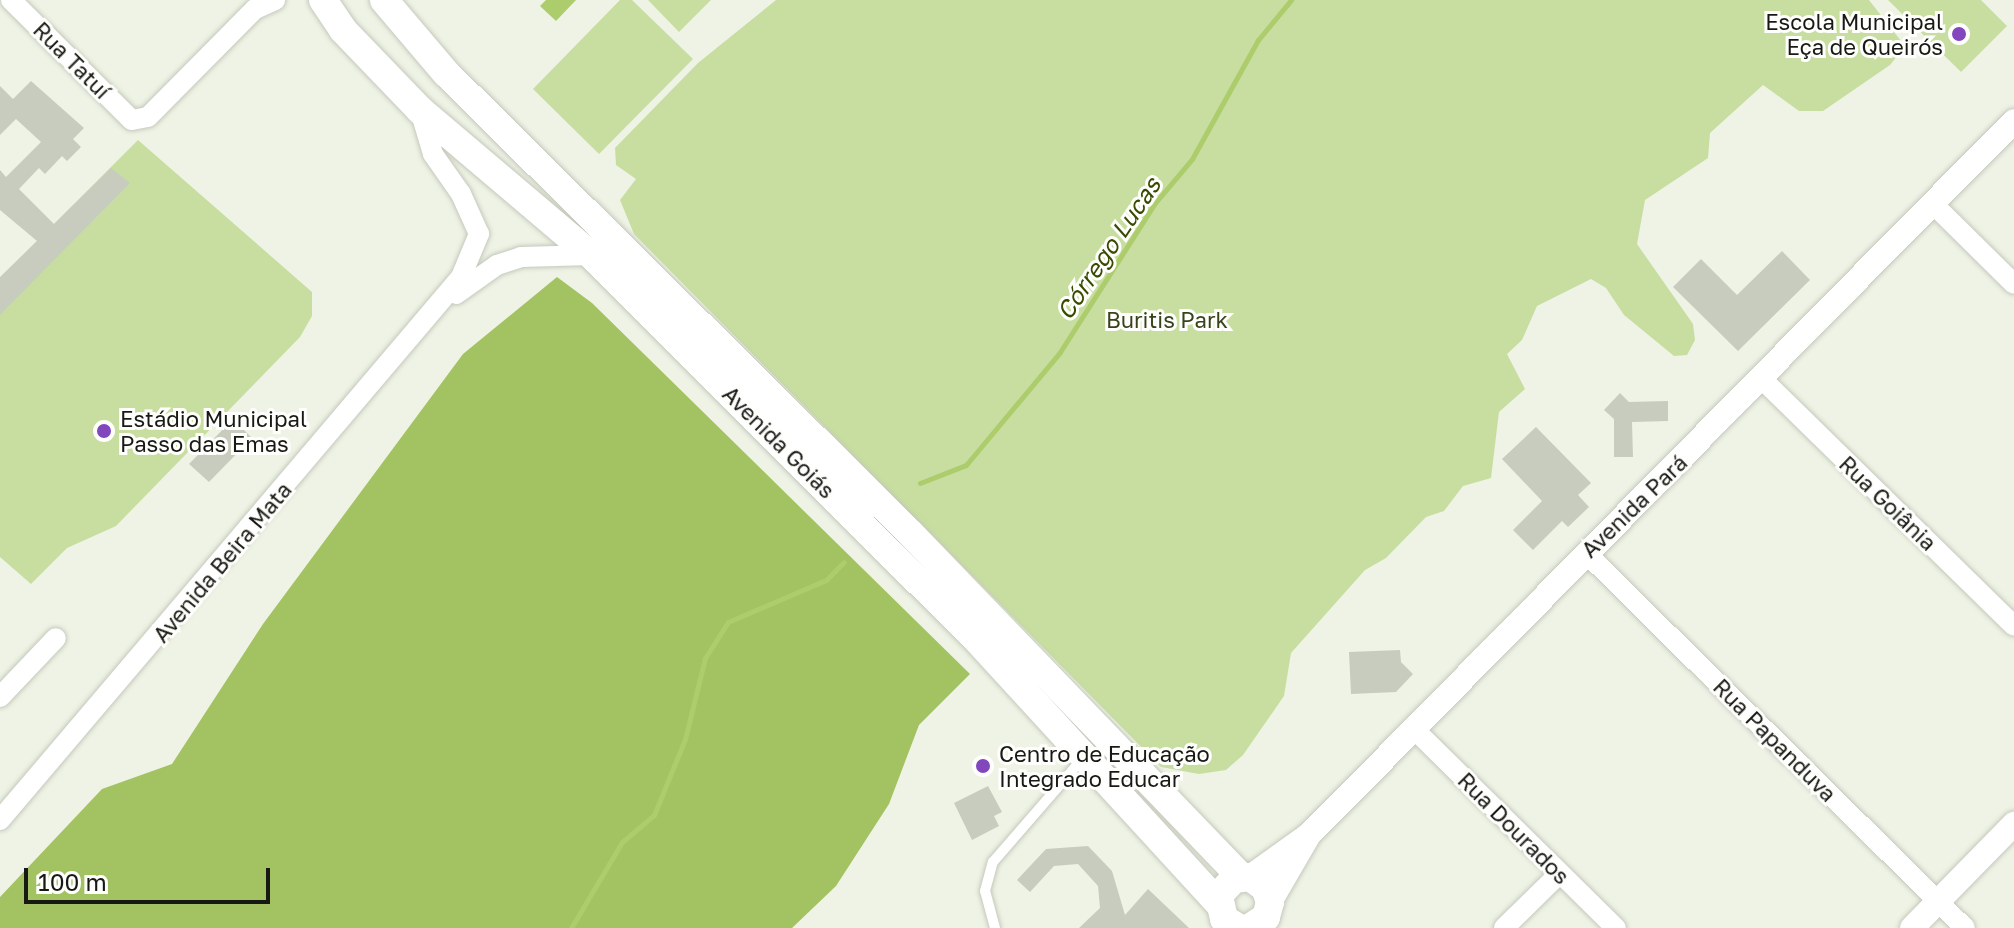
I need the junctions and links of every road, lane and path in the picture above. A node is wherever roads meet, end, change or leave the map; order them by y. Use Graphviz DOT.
graph roads {
  1 [pos="11,0"];
  2 [pos="275,0"];
  3 [pos="323,0"];
  4 [pos="384,0"];
  5 [pos="446,73"];
  6 [pos="415,104"];
  7 [pos="2014,121"];
  8 [pos="1932,203"];
  9 [pos="591,255"];
  10 [pos="2014,284"];
  11 [pos="443,304"];
  12 [pos="1763,380"];
  13 [pos="1586,553"];
  14 [pos="2014,626"];
  15 [pos="56,638"];
  16 [pos="0,697"];
  17 [pos="1413,728"];
  18 [pos="1085,756"];
  19 [pos="0,820"];
  20 [pos="2014,824"];
  21 [pos="1309,835"];
  22 [pos="1560,873"];
  23 [pos="1246,877"];
  24 [pos="1938,901"];
  25 [pos="1218,903"];
  26 [pos="1269,917"];
  27 [pos="995,928"];
  28 [pos="1239,928"];
  29 [pos="1504,928"];
  30 [pos="1616,928"];
  31 [pos="1912,928"];
  32 [pos="1965,928"];
  1 -- 2 [label="street, Rua Tatuí"];
  3 -- 6 [label="main road, Avenida Goiás"];
  4 -- 5 [label="main road, Avenida Goiás"];
  5 -- 6 [label="main road"];
  5 -- 23 [label="main road, Avenida Goiás"];
  6 -- 9 [label="main road, Avenida Goiás"];
  6 -- 11 [label="street, Avenida Beira Mata"];
  7 -- 8 [label="street, Avenida Pará"];
  8 -- 10 [label="street"];
  8 -- 12 [label="street, Avenida Pará"];
  9 -- 11 [label="street, Avenida Beira Mata"];
  9 -- 18 [label="main road, Avenida Goiás"];
  11 -- 19 [label="street, Avenida Beira Mata"];
  12 -- 13 [label="street, Avenida Pará"];
  12 -- 14 [label="street, Rua Goiânia"];
  13 -- 17 [label="street, Avenida Pará"];
  13 -- 24 [label="street, Rua Papanduva"];
  15 -- 16 [label="street"];
  17 -- 21 [label="street, Avenida Pará"];
  17 -- 22 [label="street, Rua Dourados"];
  18 -- 25 [label="main road, Avenida Goiás"];
  18 -- 27 [label="lane"];
  20 -- 24 [label="street"];
  21 -- 23 [label="street"];
  21 -- 26 [label="street, Avenida Pará"];
  22 -- 29 [label="street"];
  22 -- 30 [label="street, Rua Dourados"];
  23 -- 25 [label="main road"];
  23 -- 26 [label="main road, Avenida Goiás"];
  24 -- 31 [label="street"];
  24 -- 32 [label="street, Rua Papanduva"];
  25 -- 28 [label="main road, Avenida Goiás"];
}
